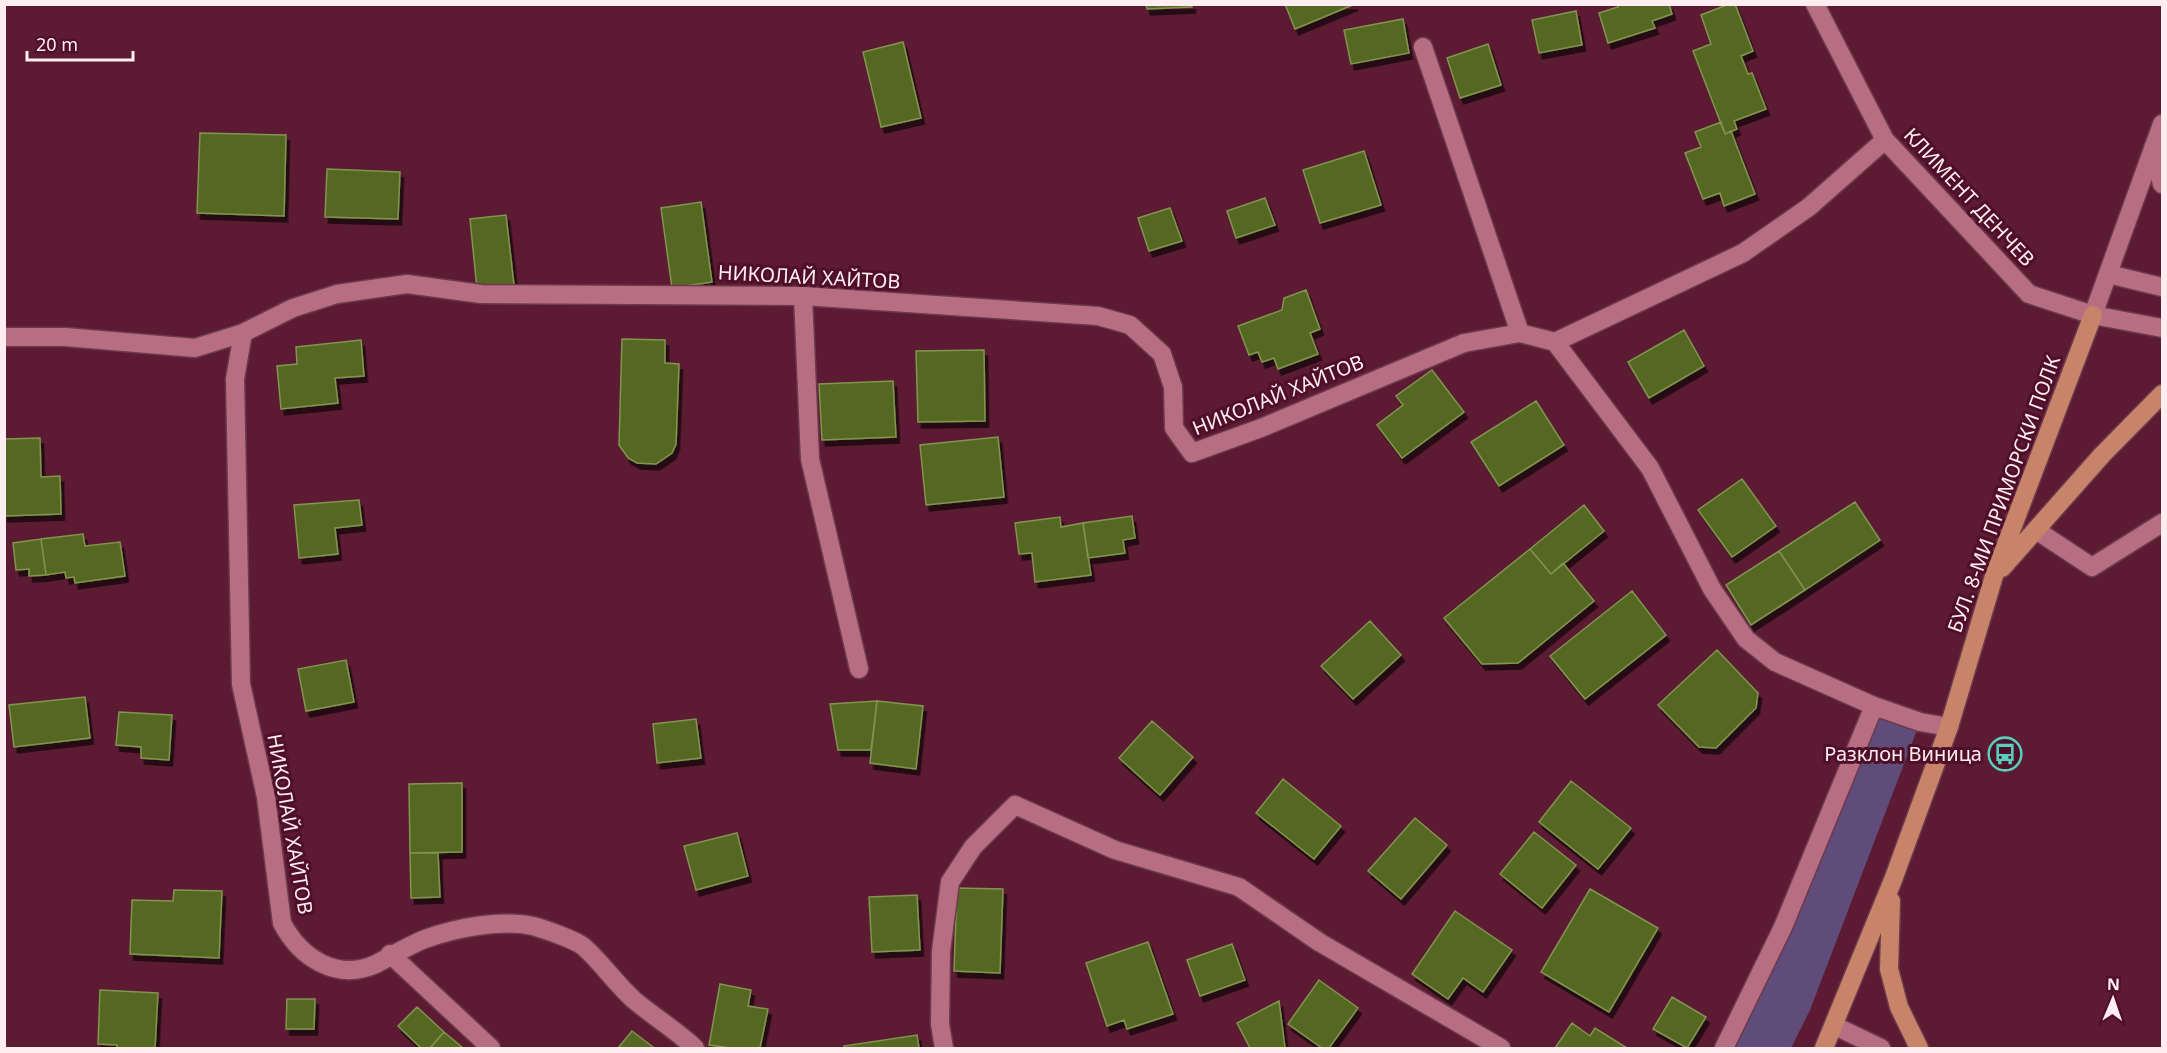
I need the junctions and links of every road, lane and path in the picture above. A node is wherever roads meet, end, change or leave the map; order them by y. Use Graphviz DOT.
graph roads {
  1 [pos="1815,4"];
  2 [pos="1423,47"];
  3 [pos="2163,124"];
  4 [pos="1885,140"];
  5 [pos="2153,148"];
  6 [pos="2163,184"];
  7 [pos="2108,274"];
  8 [pos="2163,287"];
  9 [pos="803,296"];
  10 [pos="2093,315"];
  11 [pos="2163,328"];
  12 [pos="243,333"];
  13 [pos="1520,333"];
  14 [pos="4,337"];
  15 [pos="1555,342"];
  16 [pos="2163,394"];
  17 [pos="2163,523"];
  18 [pos="2036,530"];
  19 [pos="1994,576"];
  20 [pos="859,669"];
  21 [pos="1874,706"];
  22 [pos="1949,727"];
  23 [pos="1893,880"];
  24 [pos="390,954"];
  25 [pos="1835,1026"];
  26 [pos="691,1044"];
  27 [pos="491,1048"];
  28 [pos="944,1048"];
  29 [pos="1501,1048"];
  30 [pos="1724,1048"];
  31 [pos="1824,1048"];
  32 [pos="1881,1048"];
  33 [pos="1919,1048"];
  1 -- 4 [label="street, КЛИМЕНТ ДЕНЧЕВ"];
  2 -- 13 [label="street"];
  3 -- 5 [label="street, БУЛ. 8-МИ ПРИМОРСКИ ПОЛК"];
  4 -- 10 [label="street, КЛИМЕНТ ДЕНЧЕВ"];
  4 -- 15 [label="street"];
  5 -- 6 [label="street"];
  5 -- 7 [label="street, БУЛ. 8-МИ ПРИМОРСКИ ПОЛК"];
  7 -- 8 [label="street"];
  7 -- 10 [label="street, БУЛ. 8-МИ ПРИМОРСКИ ПОЛК"];
  9 -- 12 [label="street, НИКОЛАЙ ХАЙТОВ"];
  9 -- 13 [label="street, НИКОЛАЙ ХАЙТОВ"];
  9 -- 20 [label="street"];
  10 -- 11 [label="street, КЛИМЕНТ ДЕНЧЕВ"];
  10 -- 19 [label="main road, БУЛ. 8-МИ ПРИМОРСКИ ПОЛК"];
  12 -- 14 [label="street, НИКОЛАЙ ХАЙТОВ"];
  12 -- 24 [label="street, НИКОЛАЙ ХАЙТОВ"];
  13 -- 15 [label="street, НИКОЛАЙ ХАЙТОВ"];
  15 -- 21 [label="street"];
  16 -- 18 [label="main road"];
  17 -- 18 [label="street"];
  18 -- 19 [label="main road"];
  19 -- 22 [label="main road, БУЛ. 8-МИ ПРИМОРСКИ ПОЛК"];
  21 -- 22 [label="street"];
  21 -- 30 [label="street"];
  22 -- 23 [label="main road, БУЛ. 8-МИ ПРИМОРСКИ ПОЛК"];
  23 -- 25 [label="main road, БУЛ. 8-МИ ПРИМОРСКИ ПОЛК"];
  23 -- 33 [label="main road"];
  24 -- 26 [label="street, НИКОЛАЙ ХАЙТОВ"];
  24 -- 27 [label="street"];
  25 -- 31 [label="main road, БУЛ. 8-МИ ПРИМОРСКИ ПОЛК"];
  25 -- 32 [label="street"];
  28 -- 29 [label="street"];
}
